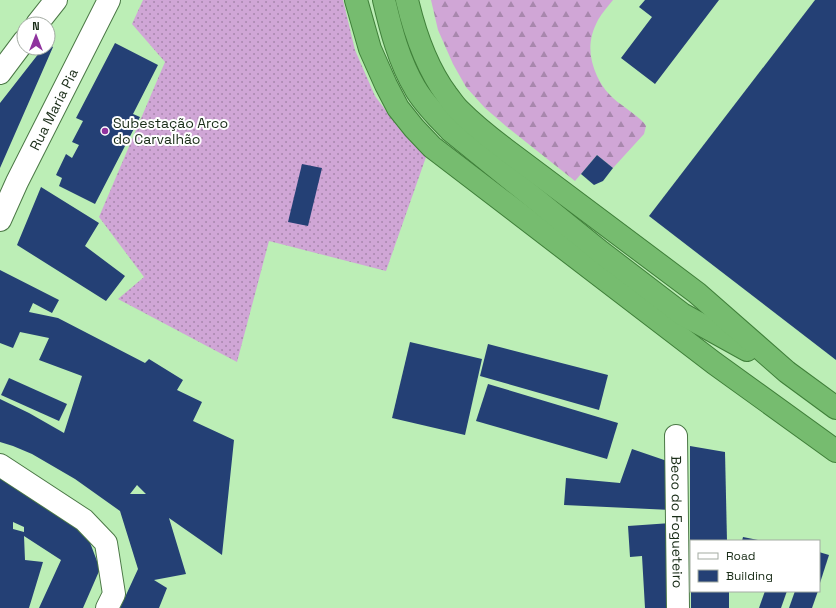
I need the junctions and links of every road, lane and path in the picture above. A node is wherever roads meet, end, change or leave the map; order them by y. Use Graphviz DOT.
graph roads {
  1 [pos="56,0"];
  2 [pos="109,0"];
  3 [pos="356,0"];
  4 [pos="384,0"];
  5 [pos="407,0"];
  6 [pos="43,16"];
  7 [pos="16,52"];
  8 [pos="0,73"];
  9 [pos="0,220"];
  10 [pos="786,372"];
  11 [pos="836,408"];
  12 [pos="676,436"];
  13 [pos="836,451"];
  14 [pos="0,465"];
  15 [pos="107,608"];
  16 [pos="678,608"];
  1 -- 6 [label="street"];
  2 -- 9 [label="street, Rua Maria Pia"];
  3 -- 13 [label="highway"];
  4 -- 10 [label="highway"];
  5 -- 10 [label="highway"];
  7 -- 8 [label="street"];
  10 -- 11 [label="highway"];
  12 -- 16 [label="street, Beco do Fogueteiro"];
  14 -- 15 [label="street"];
}
